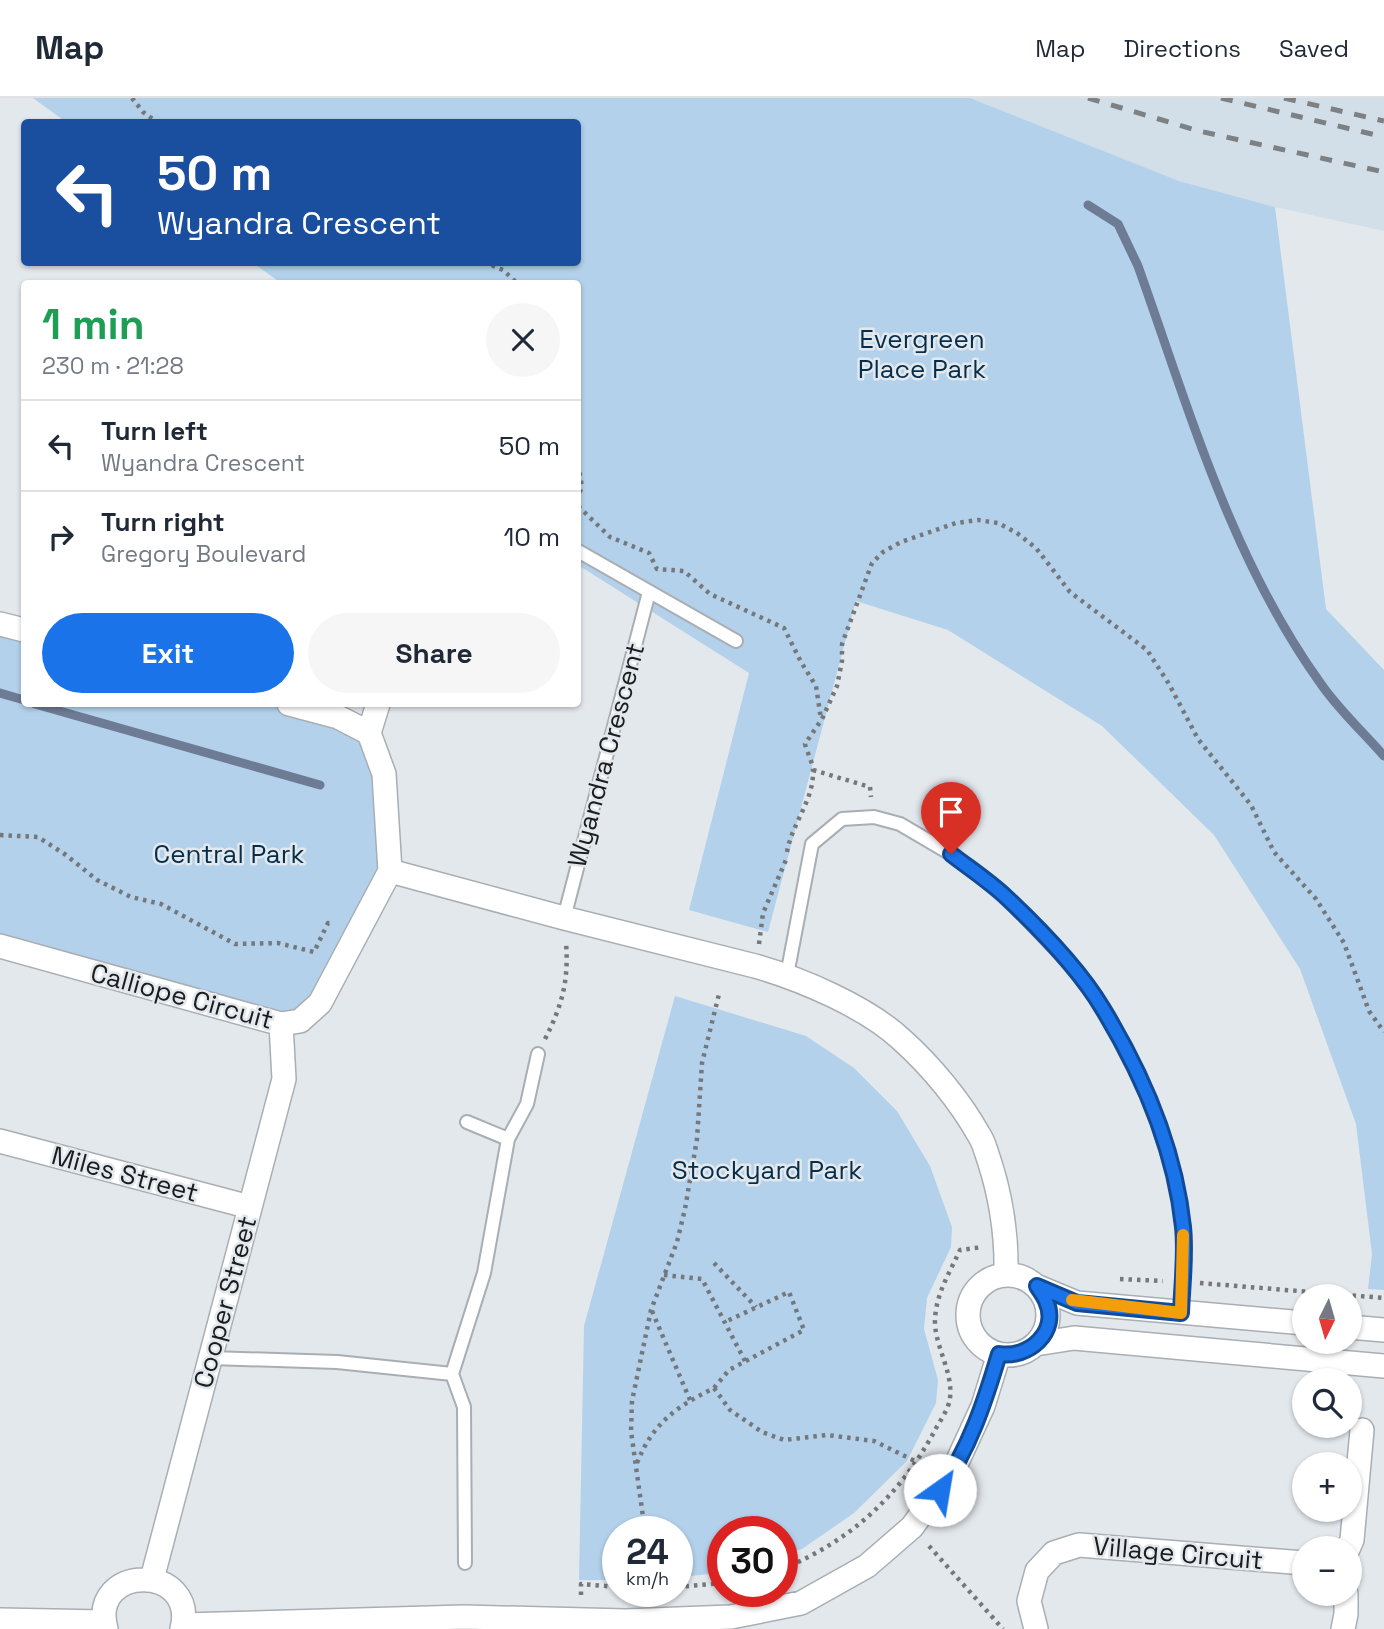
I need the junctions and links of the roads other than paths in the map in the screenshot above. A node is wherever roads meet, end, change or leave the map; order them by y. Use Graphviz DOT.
graph roads {
  1 [pos="581,553"];
  2 [pos="649,592"];
  3 [pos="0,624"];
  4 [pos="21,629"];
  5 [pos="736,641"];
  6 [pos="300,707"];
  7 [pos="377,707"];
  8 [pos="369,733"];
  9 [pos="390,871"];
  10 [pos="564,918"];
  11 [pos="0,946"];
  12 [pos="787,975"];
  13 [pos="281,1024"];
  14 [pos="538,1054"];
  15 [pos="467,1122"];
  16 [pos="508,1139"];
  17 [pos="0,1141"];
  18 [pos="250,1207"];
  19 [pos="1006,1275"];
  20 [pos="1037,1286"];
  21 [pos="1181,1313"];
  22 [pos="1292,1322"];
  23 [pos="1362,1328"];
  24 [pos="1384,1330"];
  25 [pos="1036,1345"];
  26 [pos="999,1354"];
  27 [pos="211,1358"];
  28 [pos="1384,1366"];
  29 [pos="452,1374"];
  30 [pos="1361,1438"];
  31 [pos="1352,1536"];
  32 [pos="1292,1562"];
  33 [pos="465,1563"];
  34 [pos="152,1579"];
  35 [pos="1346,1606"];
  36 [pos="0,1620"];
  37 [pos="105,1625"];
  38 [pos="625,1625"];
  39 [pos="182,1627"];
  40 [pos="1036,1629"];
  41 [pos="1343,1629"];
  1 -- 2 [label="lane"];
  2 -- 5 [label="lane"];
  2 -- 10 [label="lane, Wyandra Crescent"];
  3 -- 4 [label="street"];
  6 -- 8 [label="street"];
  7 -- 8 [label="street"];
  8 -- 9 [label="street"];
  9 -- 10 [label="street"];
  9 -- 13 [label="street, Calliope Circuit"];
  10 -- 12 [label="street"];
  11 -- 13 [label="street, Calliope Circuit"];
  12 -- 19 [label="street"];
  12 -- 21 [label="lane"];
  13 -- 18 [label="street, Cooper Street"];
  14 -- 16 [label="lane"];
  15 -- 16 [label="lane"];
  16 -- 29 [label="lane"];
  17 -- 18 [label="street, Miles Street"];
  18 -- 27 [label="street, Cooper Street"];
  19 -- 20 [label="street"];
  19 -- 26 [label="street"];
  20 -- 21 [label="street"];
  20 -- 25 [label="street"];
  21 -- 22 [label="street"];
  23 -- 24 [label="street"];
  25 -- 26 [label="street"];
  25 -- 28 [label="street"];
  26 -- 38 [label="street"];
  27 -- 29 [label="lane"];
  27 -- 34 [label="street, Cooper Street"];
  29 -- 33 [label="lane"];
  30 -- 31 [label="street"];
  32 -- 40 [label="street, Village Circuit"];
  34 -- 37 [label="street"];
  34 -- 39 [label="street"];
  35 -- 41 [label="street"];
  36 -- 37 [label="street"];
  38 -- 39 [label="street"];
}
